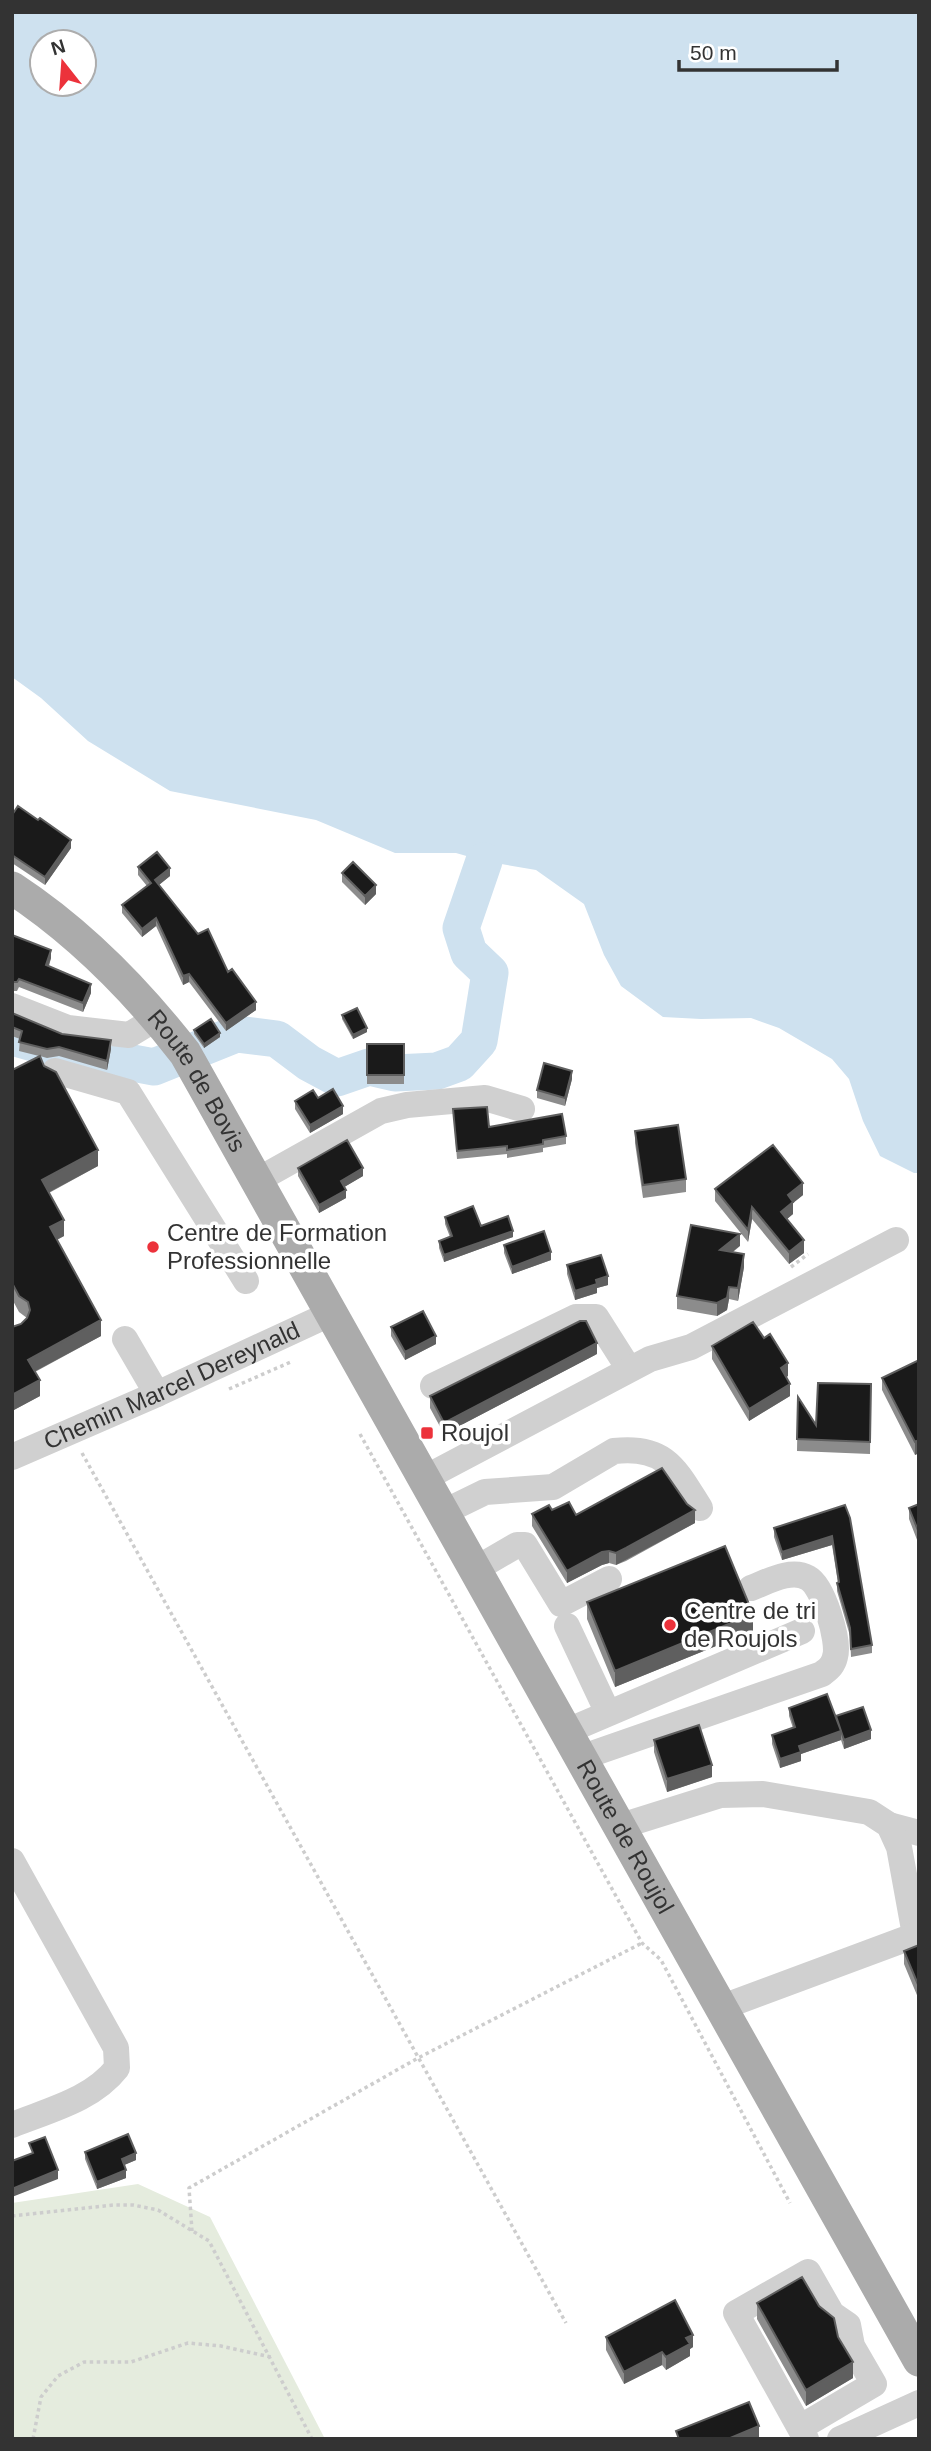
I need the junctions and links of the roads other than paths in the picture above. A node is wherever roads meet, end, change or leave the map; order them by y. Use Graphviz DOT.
graph roads {
  1 [pos="12,888"];
  2 [pos="12,1006"];
  3 [pos="157,1018"];
  4 [pos="55,1072"];
  5 [pos="522,1109"];
  6 [pos="256,1181"];
  7 [pos="896,1240"];
  8 [pos="246,1281"];
  9 [pos="332,1314"];
  10 [pos="125,1339"];
  11 [pos="629,1369"];
  12 [pos="433,1386"];
  13 [pos="157,1394"];
  14 [pos="12,1457"];
  15 [pos="423,1479"];
  16 [pos="700,1508"];
  17 [pos="442,1513"];
  18 [pos="474,1570"];
  19 [pos="609,1579"];
  20 [pos="751,1588"];
  21 [pos="567,1626"];
  22 [pos="802,1631"];
  23 [pos="608,1713"];
  24 [pos="572,1745"];
  25 [pos="889,1825"];
  26 [pos="618,1827"];
  27 [pos="919,1833"];
  28 [pos="12,1861"];
  29 [pos="917,1934"];
  30 [pos="720,2008"];
  31 [pos="12,2124"];
  32 [pos="919,2360"];
  33 [pos="919,2403"];
  34 [pos="803,2433"];
  35 [pos="840,2439"];
  1 -- 3 [label="main road, Route de Bovis"];
  2 -- 3 [label="street"];
  3 -- 6 [label="main road, Route de Bovis"];
  4 -- 8 [label="street"];
  5 -- 6 [label="street"];
  6 -- 9 [label="main road, Route de Bovis"];
  7 -- 11 [label="street"];
  9 -- 13 [label="street, Chemin Marcel Dereynald"];
  9 -- 15 [label="main road, Route de Roujol"];
  10 -- 13 [label="street"];
  11 -- 12 [label="street"];
  11 -- 15 [label="street"];
  13 -- 14 [label="street, Chemin Marcel Dereynald"];
  15 -- 17 [label="main road, Route de Roujol"];
  16 -- 17 [label="street"];
  17 -- 18 [label="main road, Route de Roujol"];
  18 -- 19 [label="street"];
  18 -- 24 [label="main road, Route de Roujol"];
  20 -- 24 [label="street"];
  21 -- 23 [label="street"];
  22 -- 23 [label="street"];
  23 -- 24 [label="street"];
  24 -- 26 [label="main road, Route de Roujol"];
  25 -- 26 [label="street"];
  25 -- 27 [label="street"];
  25 -- 29 [label="street"];
  26 -- 30 [label="main road, Route de Roujol"];
  28 -- 31 [label="street"];
  29 -- 30 [label="street"];
  30 -- 32 [label="main road, Route de Roujol"];
  33 -- 35 [label="street"];
  34 -- 34 [label="street"];
}
